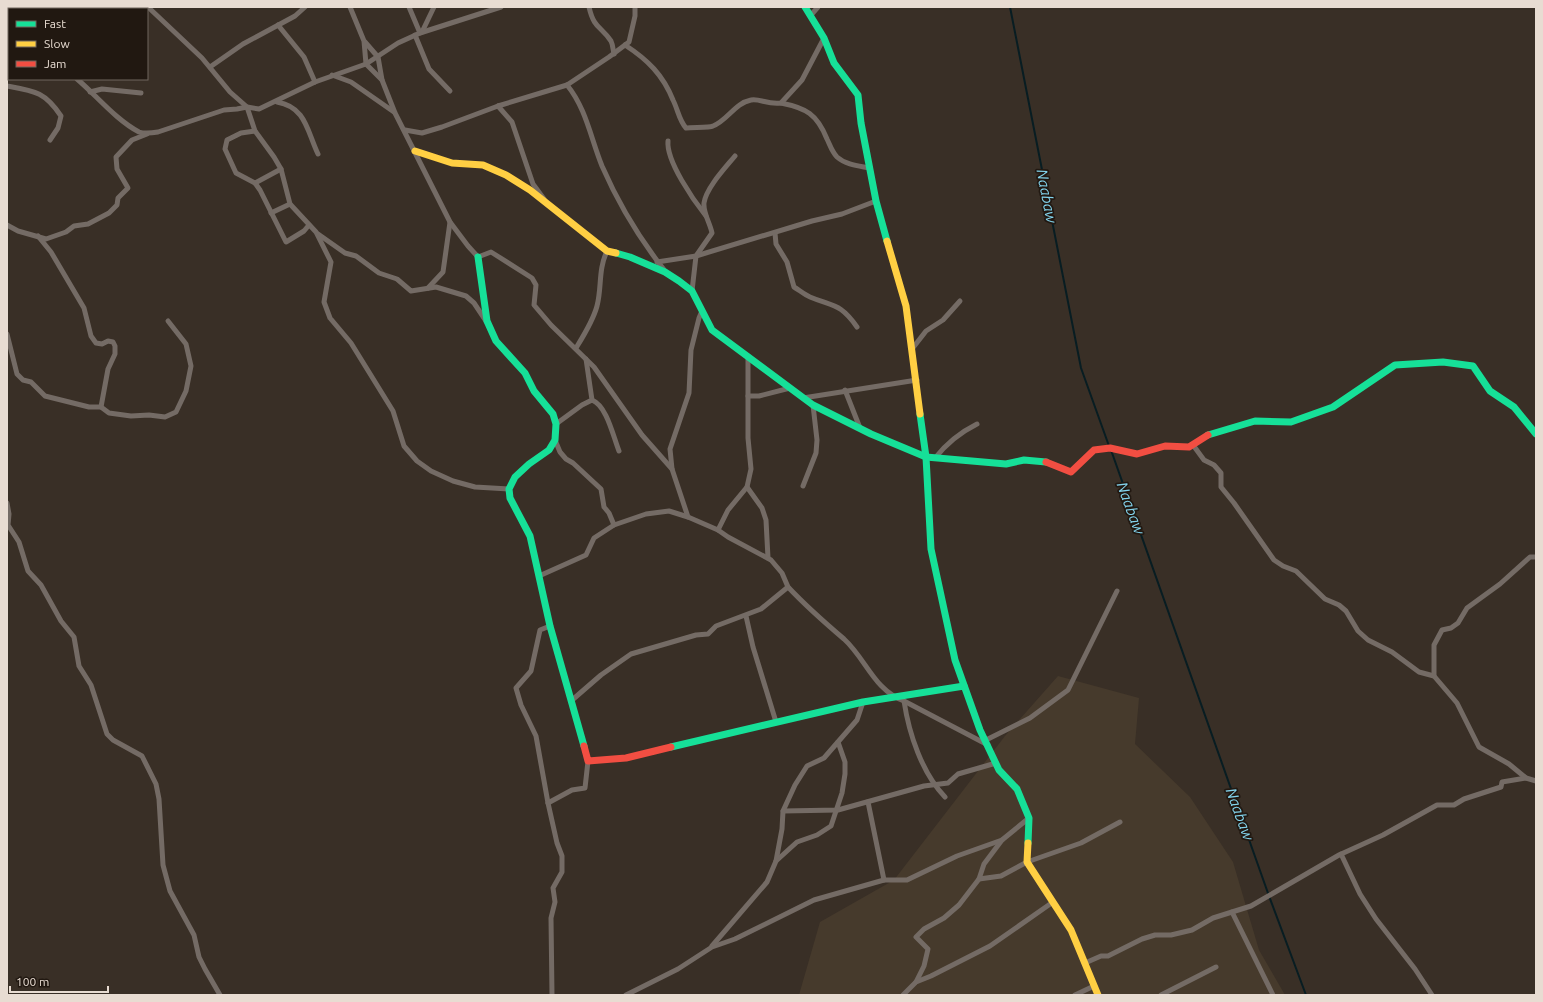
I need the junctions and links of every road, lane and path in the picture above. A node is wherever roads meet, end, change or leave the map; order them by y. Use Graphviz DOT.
graph roads {
  1 [pos="148,7"];
  2 [pos="305,7"];
  3 [pos="350,7"];
  4 [pos="410,7"];
  5 [pos="434,7"];
  6 [pos="501,7"];
  7 [pos="589,7"];
  8 [pos="635,7"];
  9 [pos="805,7"];
  10 [pos="818,7"];
  11 [pos="811,15"];
  12 [pos="278,25"];
  13 [pos="419,33"];
  14 [pos="824,38"];
  15 [pos="364,41"];
  16 [pos="625,45"];
  17 [pos="614,54"];
  18 [pos="378,57"];
  19 [pos="366,64"];
  20 [pos="210,67"];
  21 [pos="332,75"];
  22 [pos="77,80"];
  23 [pos="382,80"];
  24 [pos="315,82"];
  25 [pos="567,85"];
  26 [pos="7,86"];
  27 [pos="450,91"];
  28 [pos="90,92"];
  29 [pos="141,93"];
  30 [pos="277,102"];
  31 [pos="781,103"];
  32 [pos="498,106"];
  33 [pos="247,107"];
  34 [pos="395,113"];
  35 [pos="405,130"];
  36 [pos="255,131"];
  37 [pos="148,134"];
  38 [pos="50,140"];
  39 [pos="668,141"];
  40 [pos="415,150"];
  41 [pos="318,154"];
  42 [pos="735,156"];
  43 [pos="869,168"];
  44 [pos="281,169"];
  45 [pos="254,183"];
  46 [pos="876,201"];
  47 [pos="290,204"];
  48 [pos="549,204"];
  49 [pos="271,213"];
  50 [pos="708,220"];
  51 [pos="450,222"];
  52 [pos="7,225"];
  53 [pos="309,225"];
  54 [pos="316,232"];
  55 [pos="775,233"];
  56 [pos="38,235"];
  57 [pos="607,251"];
  58 [pos="696,256"];
  59 [pos="478,257"];
  60 [pos="658,262"];
  61 [pos="666,272"];
  62 [pos="428,288"];
  63 [pos="692,292"];
  64 [pos="960,301"];
  65 [pos="702,311"];
  66 [pos="168,321"];
  67 [pos="487,321"];
  68 [pos="857,327"];
  69 [pos="7,334"];
  70 [pos="576,348"];
  71 [pos="912,349"];
  72 [pos="748,356"];
  73 [pos="586,358"];
  74 [pos="917,380"];
  75 [pos="790,388"];
  76 [pos="845,390"];
  77 [pos="748,396"];
  78 [pos="803,398"];
  79 [pos="592,400"];
  80 [pos="813,405"];
  81 [pos="101,407"];
  82 [pos="556,424"];
  83 [pos="977,424"];
  84 [pos="861,429"];
  85 [pos="1536,434"];
  86 [pos="555,440"];
  87 [pos="1193,445"];
  88 [pos="619,451"];
  89 [pos="926,458"];
  90 [pos="935,458"];
  91 [pos="672,470"];
  92 [pos="803,486"];
  93 [pos="747,487"];
  94 [pos="509,488"];
  95 [pos="7,503"];
  96 [pos="688,517"];
  97 [pos="614,525"];
  98 [pos="718,530"];
  99 [pos="1536,557"];
  100 [pos="768,558"];
  101 [pos="539,576"];
  102 [pos="788,587"];
  103 [pos="1117,591"];
  104 [pos="746,616"];
  105 [pos="550,626"];
  106 [pos="1434,676"];
  107 [pos="964,686"];
  108 [pos="894,697"];
  109 [pos="571,701"];
  110 [pos="904,701"];
  111 [pos="863,702"];
  112 [pos="776,722"];
  113 [pos="838,742"];
  114 [pos="987,743"];
  115 [pos="588,761"];
  116 [pos="996,763"];
  117 [pos="1526,778"];
  118 [pos="1536,781"];
  119 [pos="933,785"];
  120 [pos="945,797"];
  121 [pos="868,802"];
  122 [pos="548,803"];
  123 [pos="783,810"];
  124 [pos="837,810"];
  125 [pos="1029,818"];
  126 [pos="1120,822"];
  127 [pos="1002,840"];
  128 [pos="1341,854"];
  129 [pos="776,861"];
  130 [pos="1027,862"];
  131 [pos="979,878"];
  132 [pos="884,880"];
  133 [pos="1053,902"];
  134 [pos="1232,912"];
  135 [pos="712,947"];
  136 [pos="1085,963"];
  137 [pos="1216,967"];
  138 [pos="916,982"];
  139 [pos="1094,986"];
  140 [pos="220,995"];
  141 [pos="552,995"];
  142 [pos="626,995"];
  143 [pos="903,995"];
  144 [pos="1075,995"];
  145 [pos="1098,995"];
  146 [pos="1162,995"];
  147 [pos="1273,995"];
  148 [pos="1432,995"];
  1 -- 20 [label="street"];
  2 -- 12 [label="street"];
  3 -- 15 [label="street"];
  4 -- 13 [label="street"];
  5 -- 13 [label="street"];
  6 -- 13 [label="street"];
  7 -- 17 [label="street"];
  8 -- 16 [label="street"];
  9 -- 11 [label="street"];
  10 -- 11 [label="street"];
  11 -- 14 [label="street"];
  12 -- 20 [label="street"];
  12 -- 24 [label="street"];
  13 -- 18 [label="street"];
  13 -- 27 [label="street"];
  14 -- 31 [label="street"];
  14 -- 43 [label="street"];
  15 -- 18 [label="street"];
  15 -- 19 [label="street"];
  16 -- 17 [label="street"];
  16 -- 31 [label="street"];
  17 -- 25 [label="street"];
  18 -- 19 [label="street"];
  18 -- 23 [label="street"];
  19 -- 21 [label="street"];
  19 -- 23 [label="street"];
  20 -- 33 [label="street"];
  21 -- 24 [label="street"];
  21 -- 34 [label="street"];
  22 -- 28 [label="street"];
  23 -- 34 [label="street"];
  24 -- 30 [label="street"];
  25 -- 32 [label="street"];
  25 -- 60 [label="street"];
  26 -- 38 [label="street"];
  28 -- 29 [label="street"];
  28 -- 37 [label="street"];
  30 -- 33 [label="street"];
  30 -- 41 [label="street"];
  31 -- 43 [label="street"];
  32 -- 35 [label="street"];
  32 -- 48 [label="street"];
  33 -- 36 [label="street"];
  33 -- 37 [label="street"];
  34 -- 35 [label="street"];
  35 -- 40 [label="street"];
  36 -- 44 [label="street"];
  36 -- 45 [label="street"];
  37 -- 56 [label="street"];
  39 -- 50 [label="street"];
  40 -- 48 [label="street"];
  40 -- 51 [label="street"];
  42 -- 50 [label="street"];
  43 -- 46 [label="street"];
  44 -- 45 [label="street"];
  44 -- 47 [label="street"];
  45 -- 49 [label="street"];
  46 -- 55 [label="street"];
  46 -- 71 [label="street"];
  47 -- 49 [label="street"];
  47 -- 53 [label="street"];
  48 -- 57 [label="street"];
  49 -- 53 [label="street"];
  50 -- 58 [label="street"];
  51 -- 59 [label="street"];
  51 -- 62 [label="street"];
  52 -- 56 [label="street"];
  53 -- 54 [label="street"];
  54 -- 62 [label="street"];
  54 -- 94 [label="street"];
  55 -- 58 [label="street"];
  55 -- 68 [label="street"];
  56 -- 81 [label="street"];
  57 -- 61 [label="street"];
  57 -- 70 [label="street"];
  58 -- 60 [label="street"];
  58 -- 63 [label="street"];
  59 -- 67 [label="street"];
  59 -- 70 [label="street"];
  60 -- 61 [label="street"];
  61 -- 63 [label="street"];
  62 -- 67 [label="street"];
  63 -- 65 [label="street"];
  64 -- 71 [label="street"];
  65 -- 72 [label="street"];
  65 -- 91 [label="street"];
  66 -- 81 [label="street"];
  67 -- 82 [label="street"];
  69 -- 81 [label="street"];
  70 -- 73 [label="street"];
  71 -- 74 [label="street"];
  72 -- 75 [label="street"];
  72 -- 77 [label="street"];
  73 -- 79 [label="street"];
  73 -- 91 [label="street"];
  74 -- 76 [label="street"];
  74 -- 89 [label="street"];
  75 -- 77 [label="street"];
  75 -- 78 [label="street"];
  76 -- 78 [label="street"];
  76 -- 84 [label="street"];
  77 -- 93 [label="street"];
  78 -- 80 [label="street"];
  79 -- 82 [label="street"];
  79 -- 88 [label="street"];
  80 -- 84 [label="street"];
  80 -- 92 [label="street"];
  82 -- 86 [label="street"];
  83 -- 90 [label="street"];
  84 -- 89 [label="street"];
  85 -- 87 [label="street"];
  86 -- 94 [label="street"];
  86 -- 97 [label="street"];
  87 -- 90 [label="street"];
  87 -- 106 [label="street"];
  89 -- 90 [label="street"];
  89 -- 107 [label="street"];
  91 -- 96 [label="street"];
  93 -- 98 [label="street"];
  93 -- 100 [label="street"];
  94 -- 101 [label="street"];
  95 -- 140 [label="street"];
  96 -- 97 [label="street"];
  96 -- 98 [label="street"];
  97 -- 101 [label="street"];
  98 -- 100 [label="street"];
  99 -- 106 [label="street"];
  100 -- 102 [label="street"];
  101 -- 105 [label="street"];
  102 -- 104 [label="street"];
  102 -- 108 [label="street"];
  103 -- 114 [label="street"];
  104 -- 109 [label="street"];
  104 -- 112 [label="street"];
  105 -- 109 [label="street"];
  105 -- 122 [label="street"];
  106 -- 117 [label="street"];
  107 -- 108 [label="street"];
  107 -- 114 [label="street"];
  108 -- 110 [label="street"];
  108 -- 111 [label="street"];
  109 -- 115 [label="street"];
  110 -- 114 [label="street"];
  110 -- 119 [label="street"];
  111 -- 112 [label="street"];
  111 -- 113 [label="street"];
  112 -- 115 [label="street"];
  113 -- 123 [label="street"];
  113 -- 124 [label="street"];
  114 -- 116 [label="street"];
  115 -- 122 [label="street"];
  116 -- 119 [label="street"];
  116 -- 125 [label="street"];
  117 -- 118 [label="street"];
  117 -- 128 [label="street"];
  119 -- 120 [label="street"];
  119 -- 121 [label="street"];
  121 -- 124 [label="street"];
  121 -- 132 [label="street"];
  122 -- 141 [label="street"];
  123 -- 124 [label="street"];
  123 -- 129 [label="street"];
  124 -- 129 [label="street"];
  125 -- 127 [label="street"];
  125 -- 130 [label="street"];
  126 -- 130 [label="street"];
  127 -- 131 [label="street"];
  127 -- 132 [label="street"];
  128 -- 134 [label="street"];
  128 -- 148 [label="street"];
  129 -- 135 [label="street"];
  130 -- 131 [label="street"];
  130 -- 133 [label="street"];
  131 -- 138 [label="street"];
  132 -- 135 [label="street"];
  133 -- 136 [label="street"];
  133 -- 138 [label="street"];
  134 -- 136 [label="street"];
  134 -- 147 [label="street"];
  135 -- 142 [label="street"];
  136 -- 139 [label="street"];
  137 -- 146 [label="street"];
  138 -- 143 [label="street"];
  139 -- 144 [label="street"];
  139 -- 145 [label="street"];
}
